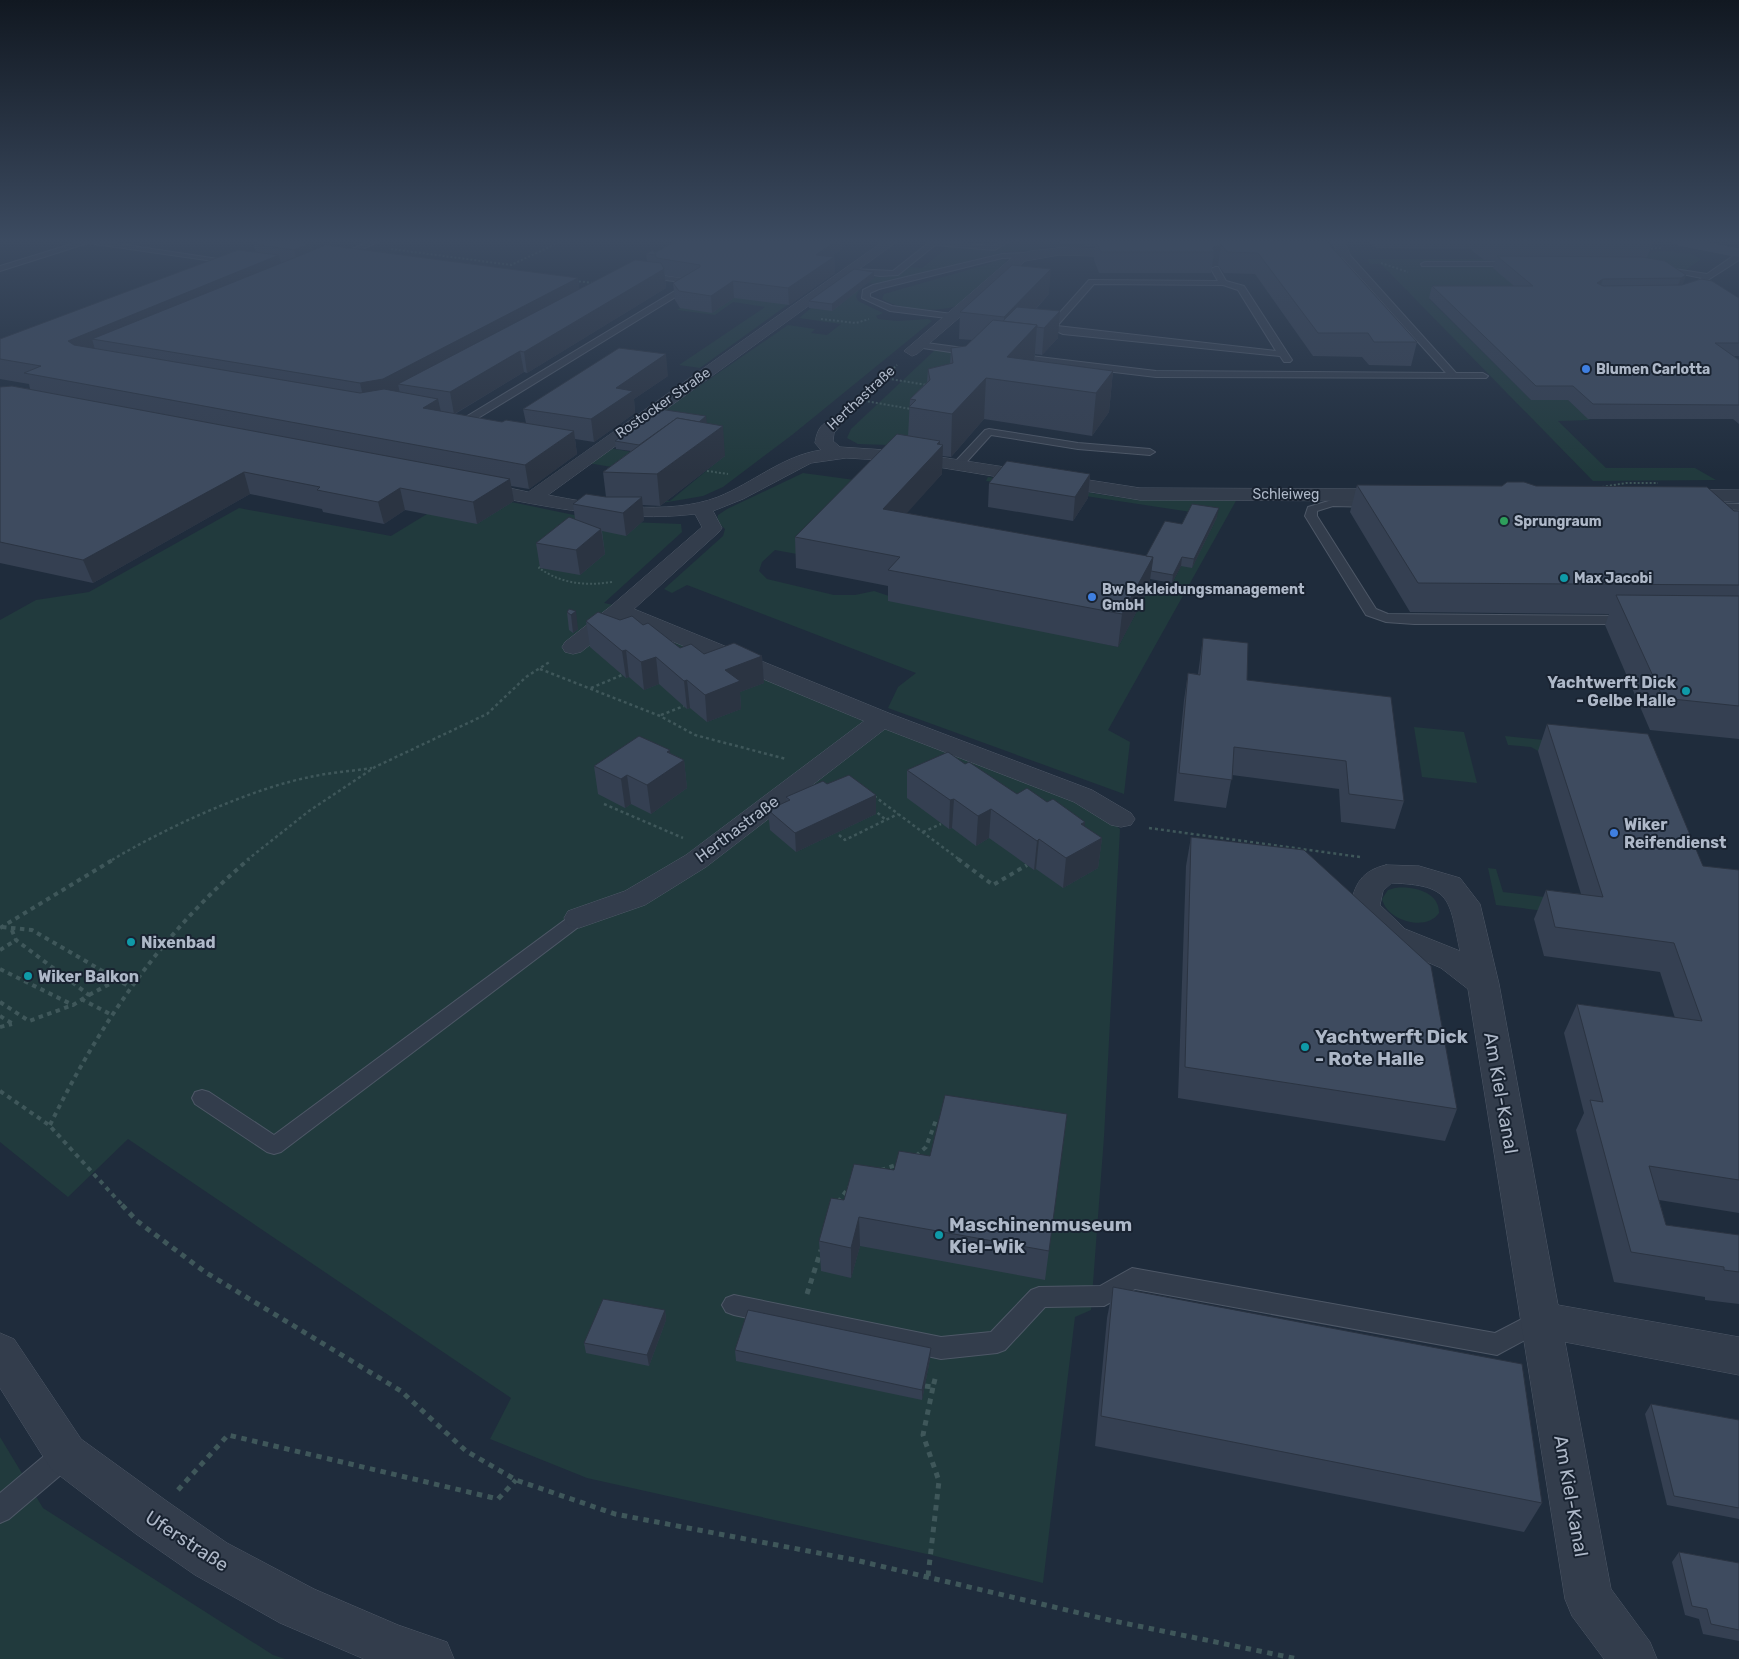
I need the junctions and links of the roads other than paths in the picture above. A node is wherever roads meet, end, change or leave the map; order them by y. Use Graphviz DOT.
graph roads {
  1 [pos="636,318"];
  2 [pos="783,318"];
  3 [pos="950,318"];
  4 [pos="1059,318"];
  5 [pos="1260,318"];
  6 [pos="1402,318"];
  7 [pos="915,348"];
  8 [pos="978,353"];
  9 [pos="1283,354"];
  10 [pos="1008,356"];
  11 [pos="1296,375"];
  12 [pos="1454,376"];
  13 [pos="1483,376"];
  14 [pos="439,416"];
  15 [pos="831,426"];
  16 [pos="577,446"];
  17 [pos="597,450"];
  18 [pos="1150,452"];
  19 [pos="836,453"];
  20 [pos="958,465"];
  21 [pos="463,485"];
  22 [pos="1739,496"];
  23 [pos="532,498"];
  24 [pos="1406,499"];
  25 [pos="1667,500"];
  26 [pos="1696,506"];
  27 [pos="1739,507"];
  28 [pos="702,508"];
  29 [pos="1716,518"];
  30 [pos="619,611"];
  31 [pos="1641,620"];
  32 [pos="565,652"];
  33 [pos="882,719"];
  34 [pos="1130,823"];
  35 [pos="580,918"];
  36 [pos="1483,984"];
  37 [pos="202,1098"];
  38 [pos="734,1305"];
  39 [pos="1541,1320"];
  40 [pos="0,1352"];
  41 [pos="1739,1356"];
  42 [pos="66,1454"];
  43 [pos="0,1510"];
  44 [pos="430,1659"];
  45 [pos="1634,1659"];
  1 -- 14 [label="lane"];
  2 -- 17 [label="street, Rostocker Straße"];
  3 -- 7 [label="street"];
  4 -- 9 [label="lane"];
  5 -- 9 [label="lane"];
  6 -- 12 [label="lane"];
  7 -- 8 [label="lane"];
  9 -- 11 [label="lane"];
  10 -- 11 [label="lane"];
  11 -- 12 [label="lane"];
  12 -- 13 [label="lane"];
  15 -- 19 [label="street, Herthastraße"];
  16 -- 17 [label="street"];
  17 -- 23 [label="street, Rostocker Straße"];
  18 -- 20 [label="lane"];
  19 -- 20 [label="street, Schleiweg"];
  19 -- 28 [label="street, Herthastraße"];
  20 -- 24 [label="street, Schleiweg"];
  21 -- 23 [label="street, Herthastraße"];
  22 -- 25 [label="street"];
  23 -- 28 [label="street, Herthastraße"];
  24 -- 31 [label="lane"];
  25 -- 26 [label="lane"];
  26 -- 27 [label="lane"];
  26 -- 29 [label="lane"];
  28 -- 30 [label="street"];
  30 -- 32 [label="street"];
  30 -- 33 [label="street"];
  33 -- 34 [label="street"];
  33 -- 35 [label="street, Herthastraße"];
  35 -- 37 [label="lane"];
  36 -- 36 [label="street, Am Kiel-Kanal"];
  36 -- 39 [label="street, Am Kiel-Kanal"];
  38 -- 39 [label="lane"];
  39 -- 41 [label="street"];
  39 -- 45 [label="street, Am Kiel-Kanal"];
  40 -- 42 [label="street, Uferstraße"];
  42 -- 43 [label="lane"];
  42 -- 44 [label="street, Uferstraße"];
}
